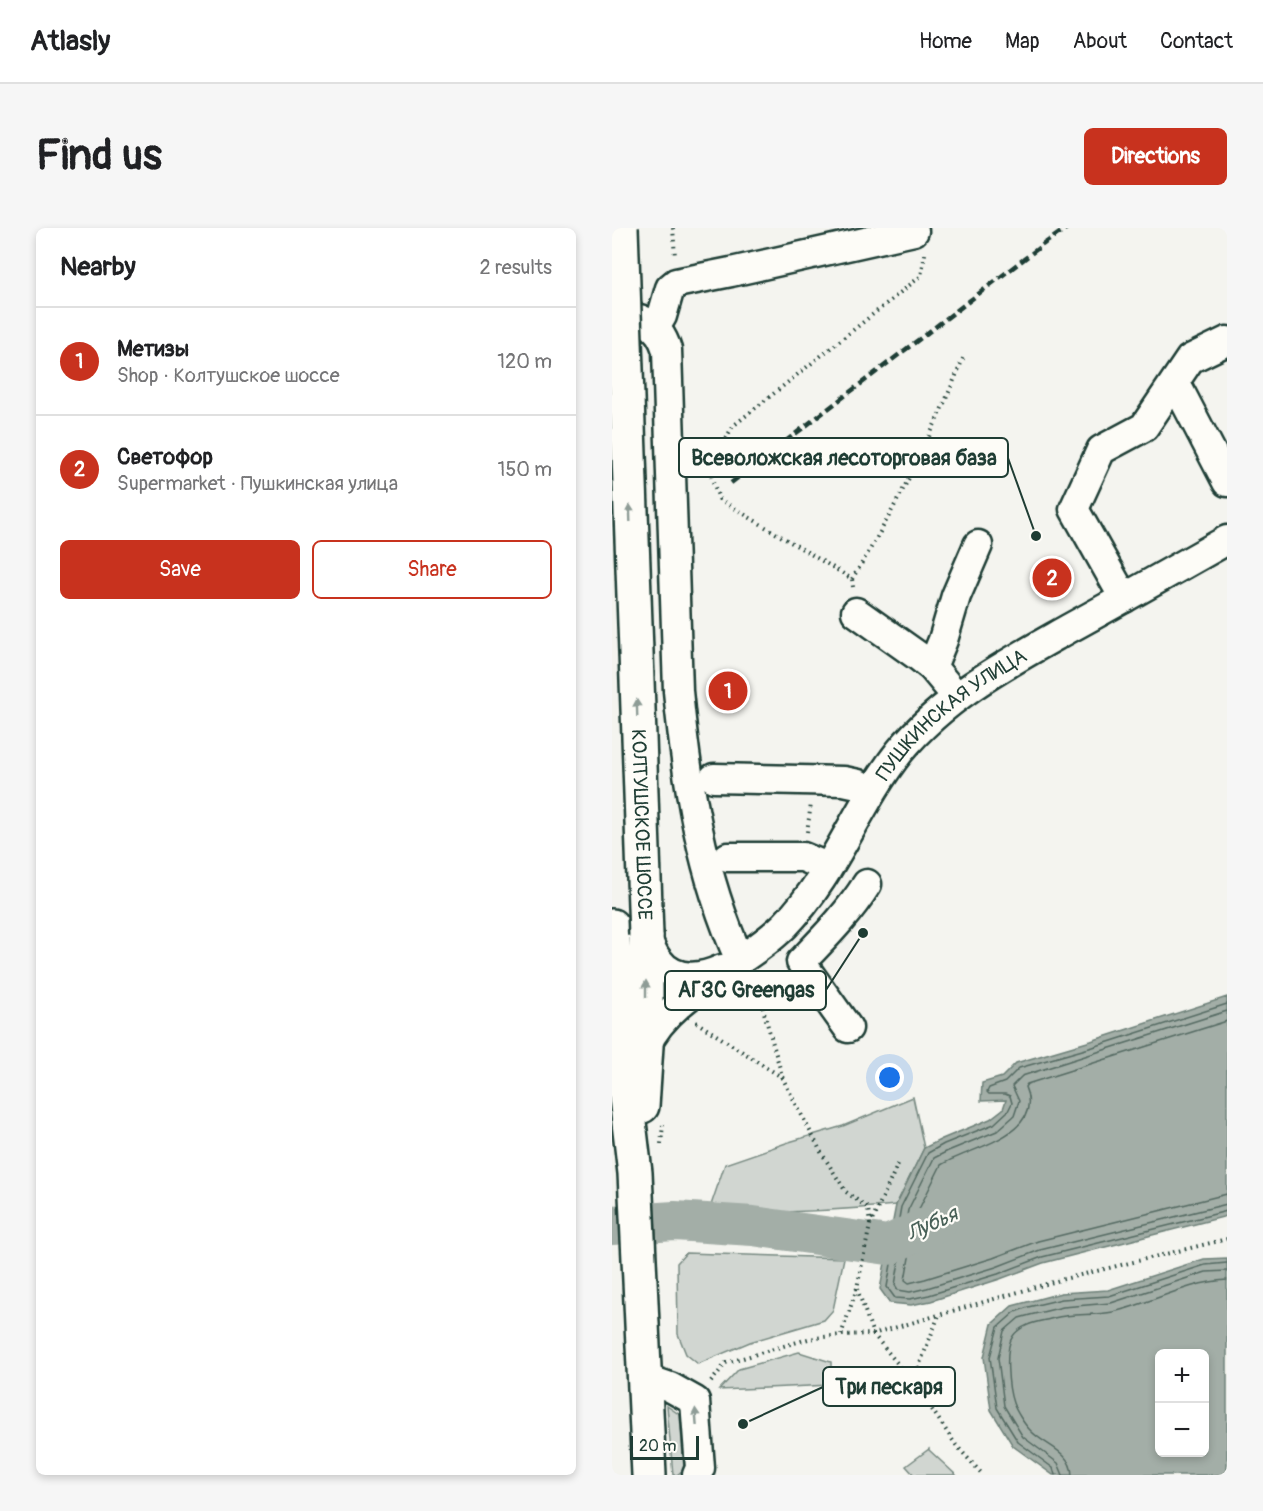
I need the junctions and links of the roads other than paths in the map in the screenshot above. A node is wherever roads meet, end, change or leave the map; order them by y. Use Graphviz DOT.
graph roads {
  1 [pos="621,228"];
  2 [pos="914,231"];
  3 [pos="612,316"];
  4 [pos="655,328"];
  5 [pos="1227,341"];
  6 [pos="1175,382"];
  7 [pos="1227,482"];
  8 [pos="1227,540"];
  9 [pos="978,545"];
  10 [pos="1124,598"];
  11 [pos="856,612"];
  12 [pos="932,668"];
  13 [pos="957,697"];
  14 [pos="714,778"];
  15 [pos="871,792"];
  16 [pos="728,857"];
  17 [pos="815,862"];
  18 [pos="867,884"];
  19 [pos="612,926"];
  20 [pos="776,933"];
  21 [pos="646,934"];
  22 [pos="613,953"];
  23 [pos="801,962"];
  24 [pos="749,968"];
  25 [pos="848,1028"];
  26 [pos="626,1042"];
  27 [pos="645,1378"];
  28 [pos="649,1475"];
  29 [pos="697,1475"];
  21 -- 1 [label="main road, КОЛТУШСКОЕ ШОССЕ, one-way, bridge"];
  2 -- 4 [label="street"];
  3 -- 4 [label="street"];
  4 -- 24 [label="street"];
  5 -- 6 [label="street"];
  6 -- 7 [label="street"];
  6 -- 10 [label="street"];
  8 -- 10 [label="street, ПУШКИНСКАЯ УЛИЦА"];
  9 -- 12 [label="street"];
  10 -- 13 [label="street, ПУШКИНСКАЯ УЛИЦА"];
  11 -- 12 [label="street"];
  12 -- 13 [label="street"];
  13 -- 15 [label="street, ПУШКИНСКАЯ УЛИЦА"];
  14 -- 15 [label="street"];
  15 -- 17 [label="street, ПУШКИНСКАЯ УЛИЦА"];
  16 -- 17 [label="street"];
  17 -- 20 [label="street, ПУШКИНСКАЯ УЛИЦА"];
  18 -- 23 [label="street"];
  19 -- 22 [label="main road, КОЛТУШСКОЕ ШОССЕ"];
  20 -- 23 [label="street"];
  20 -- 24 [label="street, ПУШКИНСКАЯ УЛИЦА"];
  21 -- 24 [label="street, ПУШКИНСКАЯ УЛИЦА"];
  26 -- 21 [label="main road, КОЛТУШСКОЕ ШОССЕ, one-way"];
  22 -- 26 [label="main road, КОЛТУШСКОЕ ШОССЕ"];
  23 -- 25 [label="street"];
  24 -- 26 [label="street, ПУШКИНСКАЯ УЛИЦА"];
  26 -- 27 [label="main road, КОЛТУШСКОЕ ШОССЕ"];
  27 -- 28 [label="main road"];
  29 -- 27 [label="street, one-way"];
}
